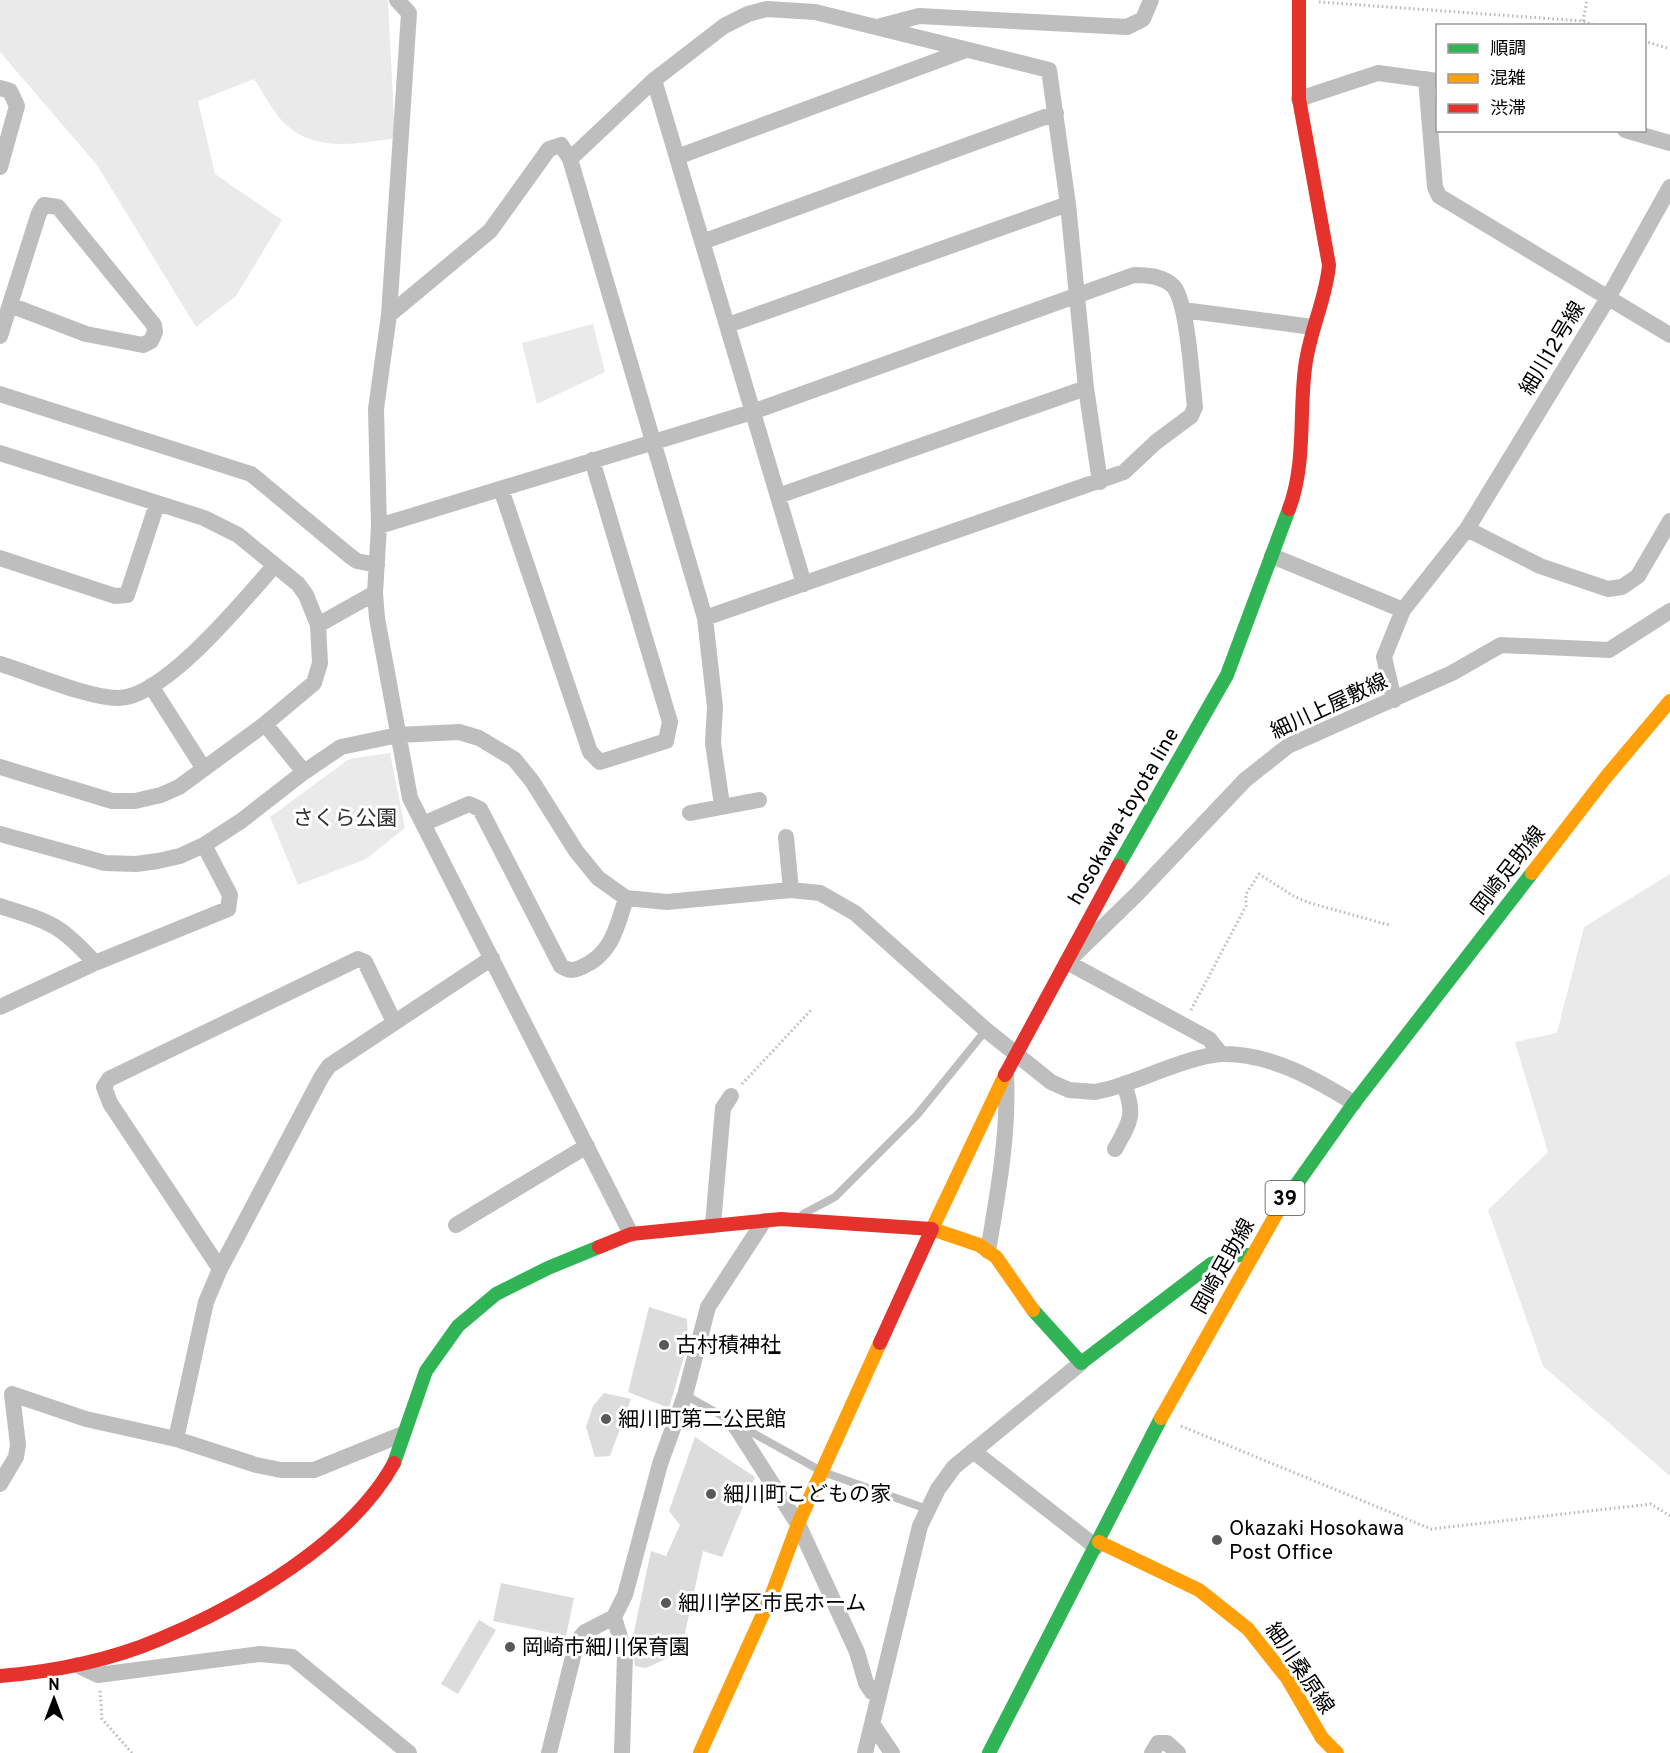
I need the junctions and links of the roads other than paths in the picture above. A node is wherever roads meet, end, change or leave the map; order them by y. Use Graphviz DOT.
graph roads {
  1 [pos="397,0"];
  2 [pos="1151,0"];
  3 [pos="1299,1"];
  4 [pos="880,26"];
  5 [pos="966,50"];
  6 [pos="1432,80"];
  7 [pos="654,81"];
  8 [pos="0,88"];
  9 [pos="1299,99"];
  10 [pos="1056,113"];
  11 [pos="1632,132"];
  12 [pos="1670,143"];
  13 [pos="677,157"];
  14 [pos="570,159"];
  15 [pos="0,167"];
  16 [pos="1670,188"];
  17 [pos="1068,204"];
  18 [pos="702,242"];
  19 [pos="1077,296"];
  20 [pos="1608,298"];
  21 [pos="10,305"];
  22 [pos="1183,310"];
  23 [pos="389,315"];
  24 [pos="728,325"];
  25 [pos="1312,327"];
  26 [pos="1670,335"];
  27 [pos="0,336"];
  28 [pos="1086,388"];
  29 [pos="0,394"];
  30 [pos="752,412"];
  31 [pos="654,442"];
  32 [pos="0,453"];
  33 [pos="592,460"];
  34 [pos="1100,482"];
  35 [pos="501,489"];
  36 [pos="778,496"];
  37 [pos="157,504"];
  38 [pos="1670,521"];
  39 [pos="379,525"];
  40 [pos="1467,529"];
  41 [pos="1272,556"];
  42 [pos="0,558"];
  43 [pos="377,565"];
  44 [pos="274,566"];
  45 [pos="804,584"];
  46 [pos="375,593"];
  47 [pos="1403,610"];
  48 [pos="1670,611"];
  49 [pos="705,618"];
  50 [pos="318,625"];
  51 [pos="0,664"];
  52 [pos="151,686"];
  53 [pos="1394,700"];
  54 [pos="1670,701"];
  55 [pos="265,724"];
  56 [pos="398,735"];
  57 [pos="0,767"];
  58 [pos="204,769"];
  59 [pos="304,772"];
  60 [pos="759,800"];
  61 [pos="722,805"];
  62 [pos="690,813"];
  63 [pos="423,824"];
  64 [pos="0,834"];
  65 [pos="786,837"];
  66 [pos="204,844"];
  67 [pos="792,890"];
  68 [pos="626,898"];
  69 [pos="0,906"];
  70 [pos="492,958"];
  71 [pos="1067,962"];
  72 [pos="95,963"];
  73 [pos="0,1007"];
  74 [pos="394,1022"];
  75 [pos="986,1030"];
  76 [pos="1221,1054"];
  77 [pos="1016,1055"];
  78 [pos="1006,1073"];
  79 [pos="1124,1085"];
  80 [pos="731,1096"];
  81 [pos="1354,1103"];
  82 [pos="587,1146"];
  83 [pos="1116,1149"];
  84 [pos="792,1220"];
  85 [pos="764,1221"];
  86 [pos="456,1225"];
  87 [pos="713,1225"];
  88 [pos="932,1229"];
  89 [pos="631,1234"];
  90 [pos="988,1251"];
  91 [pos="1253,1255"];
  92 [pos="220,1269"];
  93 [pos="1081,1363"];
  94 [pos="6,1392"];
  95 [pos="685,1395"];
  96 [pos="732,1421"];
  97 [pos="403,1434"];
  98 [pos="176,1439"];
  99 [pos="973,1451"];
  100 [pos="823,1472"];
  101 [pos="0,1484"];
  102 [pos="927,1509"];
  103 [pos="798,1524"];
  104 [pos="1098,1544"];
  105 [pos="614,1617"];
  106 [pos="77,1665"];
  107 [pos="0,1676"];
  108 [pos="879,1695"];
  109 [pos="873,1725"];
  110 [pos="409,1753"];
  111 [pos="549,1753"];
  112 [pos="622,1753"];
  113 [pos="700,1753"];
  114 [pos="865,1753"];
  115 [pos="892,1753"];
  116 [pos="989,1753"];
  117 [pos="1152,1753"];
  118 [pos="1178,1753"];
  119 [pos="1337,1753"];
  1 -- 23 [label="street"];
  2 -- 4 [label="street"];
  3 -- 9 [label="main road, hosokawa-toyota line"];
  4 -- 5 [label="street"];
  4 -- 7 [label="street"];
  5 -- 10 [label="street"];
  5 -- 13 [label="street"];
  6 -- 9 [label="street"];
  6 -- 20 [label="street"];
  7 -- 13 [label="street"];
  7 -- 14 [label="street"];
  8 -- 15 [label="street"];
  9 -- 25 [label="main road, hosokawa-toyota line"];
  10 -- 17 [label="street"];
  10 -- 18 [label="street"];
  11 -- 12 [label="street"];
  13 -- 18 [label="street"];
  14 -- 23 [label="street"];
  14 -- 31 [label="street"];
  16 -- 20 [label="street, 細川12号線"];
  17 -- 19 [label="street"];
  17 -- 24 [label="street"];
  18 -- 24 [label="street"];
  19 -- 22 [label="street"];
  19 -- 28 [label="street"];
  19 -- 30 [label="street"];
  20 -- 26 [label="street"];
  20 -- 40 [label="street, 細川12号線"];
  21 -- 21 [label="street"];
  21 -- 27 [label="street"];
  22 -- 25 [label="street"];
  22 -- 34 [label="street"];
  23 -- 39 [label="street"];
  24 -- 30 [label="street"];
  25 -- 41 [label="main road, hosokawa-toyota line"];
  28 -- 34 [label="street"];
  28 -- 36 [label="street"];
  29 -- 43 [label="street"];
  30 -- 31 [label="street"];
  30 -- 36 [label="street"];
  31 -- 33 [label="street"];
  31 -- 49 [label="street"];
  32 -- 37 [label="street"];
  33 -- 35 [label="street"];
  33 -- 35 [label="street"];
  34 -- 45 [label="street"];
  35 -- 39 [label="street"];
  36 -- 45 [label="street"];
  37 -- 42 [label="street"];
  37 -- 44 [label="street"];
  38 -- 40 [label="street"];
  39 -- 43 [label="street"];
  40 -- 47 [label="street, 細川12号線"];
  41 -- 47 [label="street"];
  41 -- 71 [label="main road, hosokawa-toyota line"];
  43 -- 46 [label="street"];
  44 -- 50 [label="street"];
  44 -- 52 [label="street"];
  45 -- 49 [label="street"];
  46 -- 50 [label="street"];
  46 -- 56 [label="street"];
  47 -- 53 [label="street, 細川12号線"];
  48 -- 53 [label="street, 細川上屋敷線"];
  49 -- 61 [label="street"];
  50 -- 55 [label="street"];
  51 -- 52 [label="street"];
  52 -- 58 [label="street"];
  53 -- 71 [label="street, 細川上屋敷線"];
  54 -- 81 [label="main road, 岡崎足助線 / 39"];
  55 -- 58 [label="street"];
  55 -- 59 [label="street"];
  56 -- 59 [label="street"];
  56 -- 63 [label="street"];
  56 -- 68 [label="street"];
  57 -- 58 [label="street"];
  59 -- 66 [label="street"];
  60 -- 61 [label="street"];
  61 -- 62 [label="street"];
  63 -- 68 [label="street"];
  63 -- 70 [label="street"];
  64 -- 66 [label="street"];
  65 -- 67 [label="street"];
  66 -- 72 [label="street"];
  67 -- 68 [label="street"];
  67 -- 75 [label="street"];
  69 -- 72 [label="street"];
  70 -- 74 [label="street"];
  70 -- 82 [label="street"];
  71 -- 76 [label="street"];
  71 -- 77 [label="main road, hosokawa-toyota line"];
  72 -- 73 [label="street"];
  74 -- 92 [label="street"];
  74 -- 92 [label="street"];
  75 -- 77 [label="street"];
  75 -- 84 [label="lane"];
  76 -- 79 [label="street"];
  76 -- 81 [label="street"];
  77 -- 78 [label="main road, hosokawa-toyota line"];
  77 -- 79 [label="street"];
  78 -- 88 [label="main road, hosokawa-toyota line"];
  78 -- 90 [label="street"];
  79 -- 83 [label="street"];
  80 -- 87 [label="street"];
  81 -- 91 [label="main road, 岡崎足助線 / 39"];
  82 -- 86 [label="street"];
  82 -- 89 [label="street"];
  84 -- 85 [label="main road"];
  84 -- 88 [label="main road"];
  85 -- 87 [label="main road"];
  85 -- 95 [label="street"];
  87 -- 89 [label="main road"];
  88 -- 90 [label="main road"];
  88 -- 100 [label="main road, hosokawa-toyota line"];
  89 -- 97 [label="main road"];
  90 -- 93 [label="main road"];
  91 -- 93 [label="main road"];
  91 -- 104 [label="main road, 岡崎足助線 / 39"];
  92 -- 98 [label="street"];
  93 -- 99 [label="street"];
  94 -- 98 [label="street"];
  94 -- 101 [label="street"];
  95 -- 96 [label="lane"];
  95 -- 105 [label="street"];
  96 -- 100 [label="lane"];
  96 -- 103 [label="street"];
  97 -- 98 [label="street"];
  97 -- 106 [label="main road"];
  99 -- 102 [label="street"];
  99 -- 104 [label="street"];
  100 -- 102 [label="lane"];
  100 -- 103 [label="main road, hosokawa-toyota line"];
  102 -- 108 [label="street"];
  103 -- 108 [label="street"];
  103 -- 113 [label="main road, hosokawa-toyota line"];
  104 -- 116 [label="main road, 岡崎足助線 / 39"];
  104 -- 119 [label="main road, 細川桑原線"];
  105 -- 111 [label="street"];
  105 -- 112 [label="street"];
  106 -- 107 [label="main road"];
  106 -- 110 [label="street"];
  108 -- 109 [label="street"];
  109 -- 114 [label="street"];
  109 -- 115 [label="street"];
  117 -- 118 [label="street"];
}
